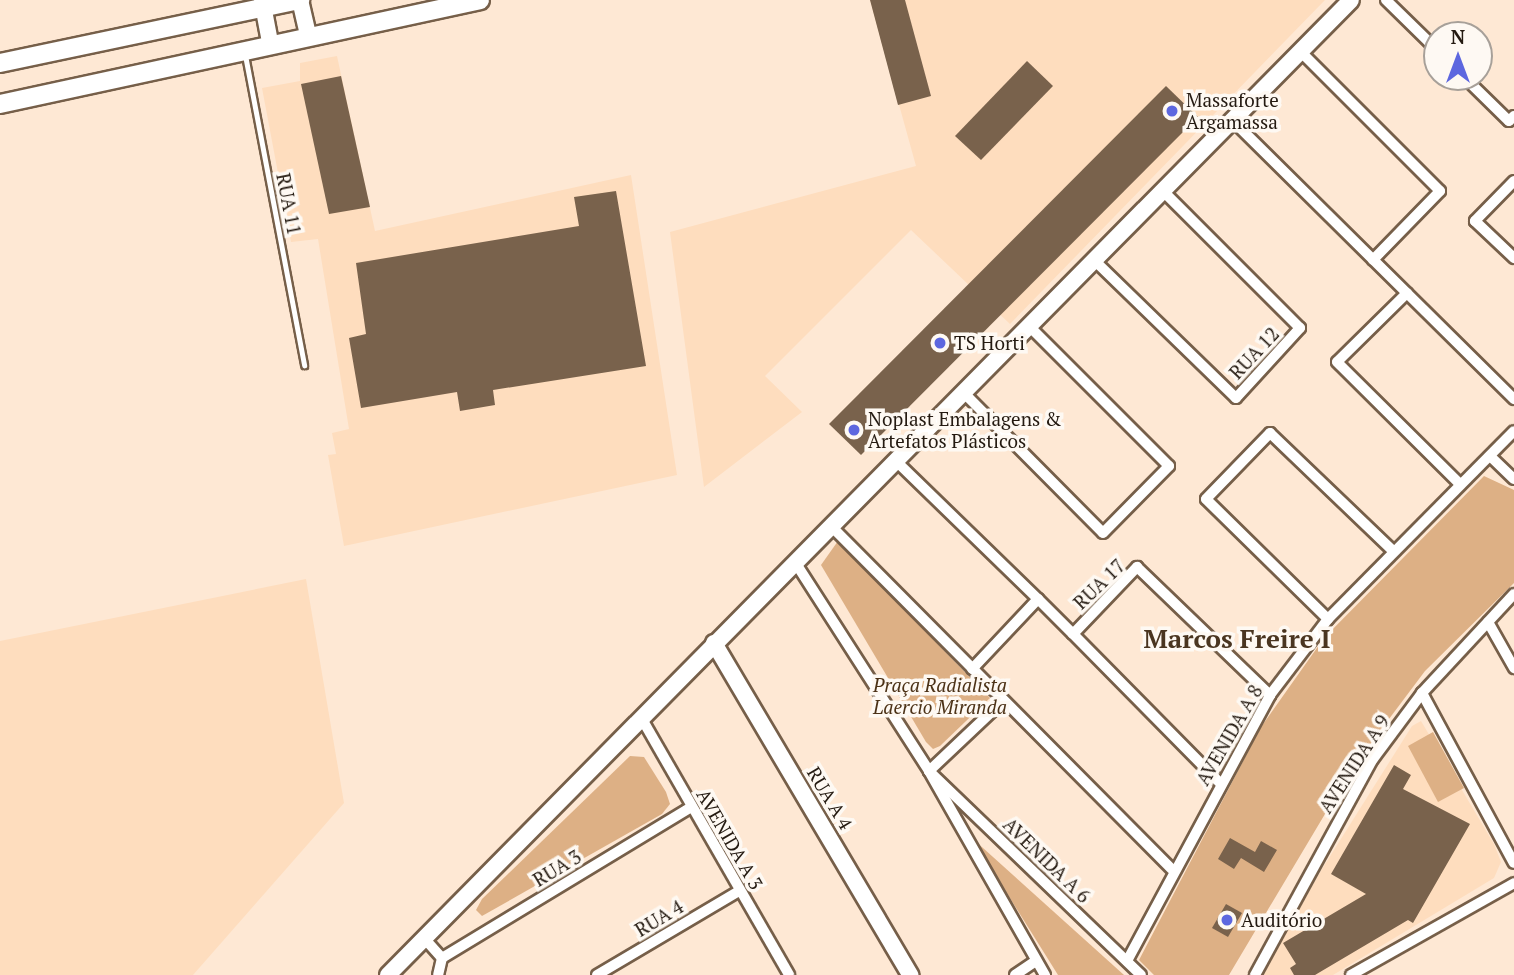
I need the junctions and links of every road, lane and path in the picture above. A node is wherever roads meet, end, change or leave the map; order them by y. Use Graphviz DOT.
graph roads {
  1 [pos="300,0"];
  2 [pos="480,0"];
  3 [pos="1351,0"];
  4 [pos="1386,0"];
  5 [pos="262,3"];
  6 [pos="308,34"];
  7 [pos="1423,36"];
  8 [pos="270,42"];
  9 [pos="244,48"];
  10 [pos="1300,51"];
  11 [pos="0,63"];
  12 [pos="1478,91"];
  13 [pos="0,104"];
  14 [pos="1514,116"];
  15 [pos="1232,120"];
  16 [pos="1514,181"];
  17 [pos="1162,190"];
  18 [pos="1514,258"];
  19 [pos="1094,260"];
  20 [pos="1373,260"];
  21 [pos="1407,293"];
  22 [pos="1029,326"];
  23 [pos="304,365"];
  24 [pos="964,393"];
  25 [pos="1514,399"];
  26 [pos="1514,431"];
  27 [pos="1490,456"];
  28 [pos="896,461"];
  29 [pos="1514,479"];
  30 [pos="1460,484"];
  31 [pos="832,527"];
  32 [pos="1392,550"];
  33 [pos="795,562"];
  34 [pos="1514,594"];
  35 [pos="1038,599"];
  36 [pos="1328,618"];
  37 [pos="1488,622"];
  38 [pos="1073,634"];
  39 [pos="714,643"];
  40 [pos="1514,668"];
  41 [pos="972,669"];
  42 [pos="1422,693"];
  43 [pos="1270,695"];
  44 [pos="1003,701"];
  45 [pos="642,719"];
  46 [pos="929,771"];
  47 [pos="1221,784"];
  48 [pos="691,807"];
  49 [pos="1514,863"];
  50 [pos="1172,869"];
  51 [pos="1514,883"];
  52 [pos="739,891"];
  53 [pos="424,938"];
  54 [pos="442,958"];
  55 [pos="1036,961"];
  56 [pos="1127,961"];
  57 [pos="787,974"];
  58 [pos="388,975"];
  59 [pos="438,975"];
  60 [pos="597,975"];
  61 [pos="910,975"];
  62 [pos="1014,975"];
  63 [pos="1045,975"];
  64 [pos="1141,975"];
  65 [pos="1255,975"];
  66 [pos="1351,975"];
  1 -- 5 [label="main road"];
  1 -- 6 [label="street"];
  2 -- 6 [label="main road"];
  3 -- 10 [label="street"];
  4 -- 7 [label="street"];
  5 -- 8 [label="street"];
  5 -- 11 [label="main road"];
  6 -- 8 [label="main road"];
  8 -- 9 [label="main road"];
  9 -- 13 [label="main road"];
  9 -- 23 [label="lane, RUA 11"];
  10 -- 15 [label="street"];
  10 -- 20 [label="street"];
  12 -- 14 [label="street"];
  15 -- 17 [label="street"];
  15 -- 20 [label="street"];
  16 -- 18 [label="street"];
  17 -- 19 [label="street"];
  17 -- 19 [label="street, RUA 12"];
  19 -- 22 [label="street"];
  20 -- 21 [label="street"];
  21 -- 25 [label="street"];
  21 -- 30 [label="street"];
  22 -- 24 [label="street"];
  22 -- 24 [label="street"];
  24 -- 28 [label="street"];
  26 -- 27 [label="street, AVENIDA A 8"];
  27 -- 29 [label="street"];
  27 -- 30 [label="street, AVENIDA A 8"];
  28 -- 31 [label="street"];
  28 -- 35 [label="street"];
  30 -- 32 [label="street, AVENIDA A 8"];
  31 -- 33 [label="street"];
  31 -- 41 [label="street"];
  32 -- 36 [label="street, AVENIDA A 8"];
  32 -- 36 [label="street"];
  33 -- 39 [label="street"];
  33 -- 46 [label="street"];
  34 -- 37 [label="street, AVENIDA A 9"];
  35 -- 38 [label="street"];
  35 -- 41 [label="street"];
  36 -- 43 [label="street, AVENIDA A 8"];
  37 -- 40 [label="street"];
  37 -- 42 [label="street, AVENIDA A 9"];
  38 -- 43 [label="street, RUA 17"];
  38 -- 47 [label="street, RUA 17"];
  39 -- 45 [label="street"];
  39 -- 61 [label="street, RUA A 4"];
  41 -- 44 [label="street"];
  42 -- 49 [label="street"];
  42 -- 65 [label="street, AVENIDA A 9"];
  43 -- 47 [label="street, AVENIDA A 8"];
  44 -- 46 [label="street"];
  44 -- 50 [label="street"];
  45 -- 48 [label="street, AVENIDA A 3"];
  45 -- 53 [label="street"];
  46 -- 55 [label="street"];
  46 -- 56 [label="street, AVENIDA A 6"];
  47 -- 50 [label="street, AVENIDA A 8"];
  48 -- 52 [label="street, AVENIDA A 3"];
  48 -- 54 [label="street, RUA 3"];
  50 -- 56 [label="street, AVENIDA A 8"];
  51 -- 66 [label="street"];
  52 -- 57 [label="street, AVENIDA A 3"];
  52 -- 60 [label="street, RUA 4"];
  53 -- 54 [label="street"];
  53 -- 58 [label="street"];
  54 -- 59 [label="street"];
  55 -- 62 [label="street"];
  55 -- 63 [label="street"];
  56 -- 64 [label="street, AVENIDA A 6"];
}
